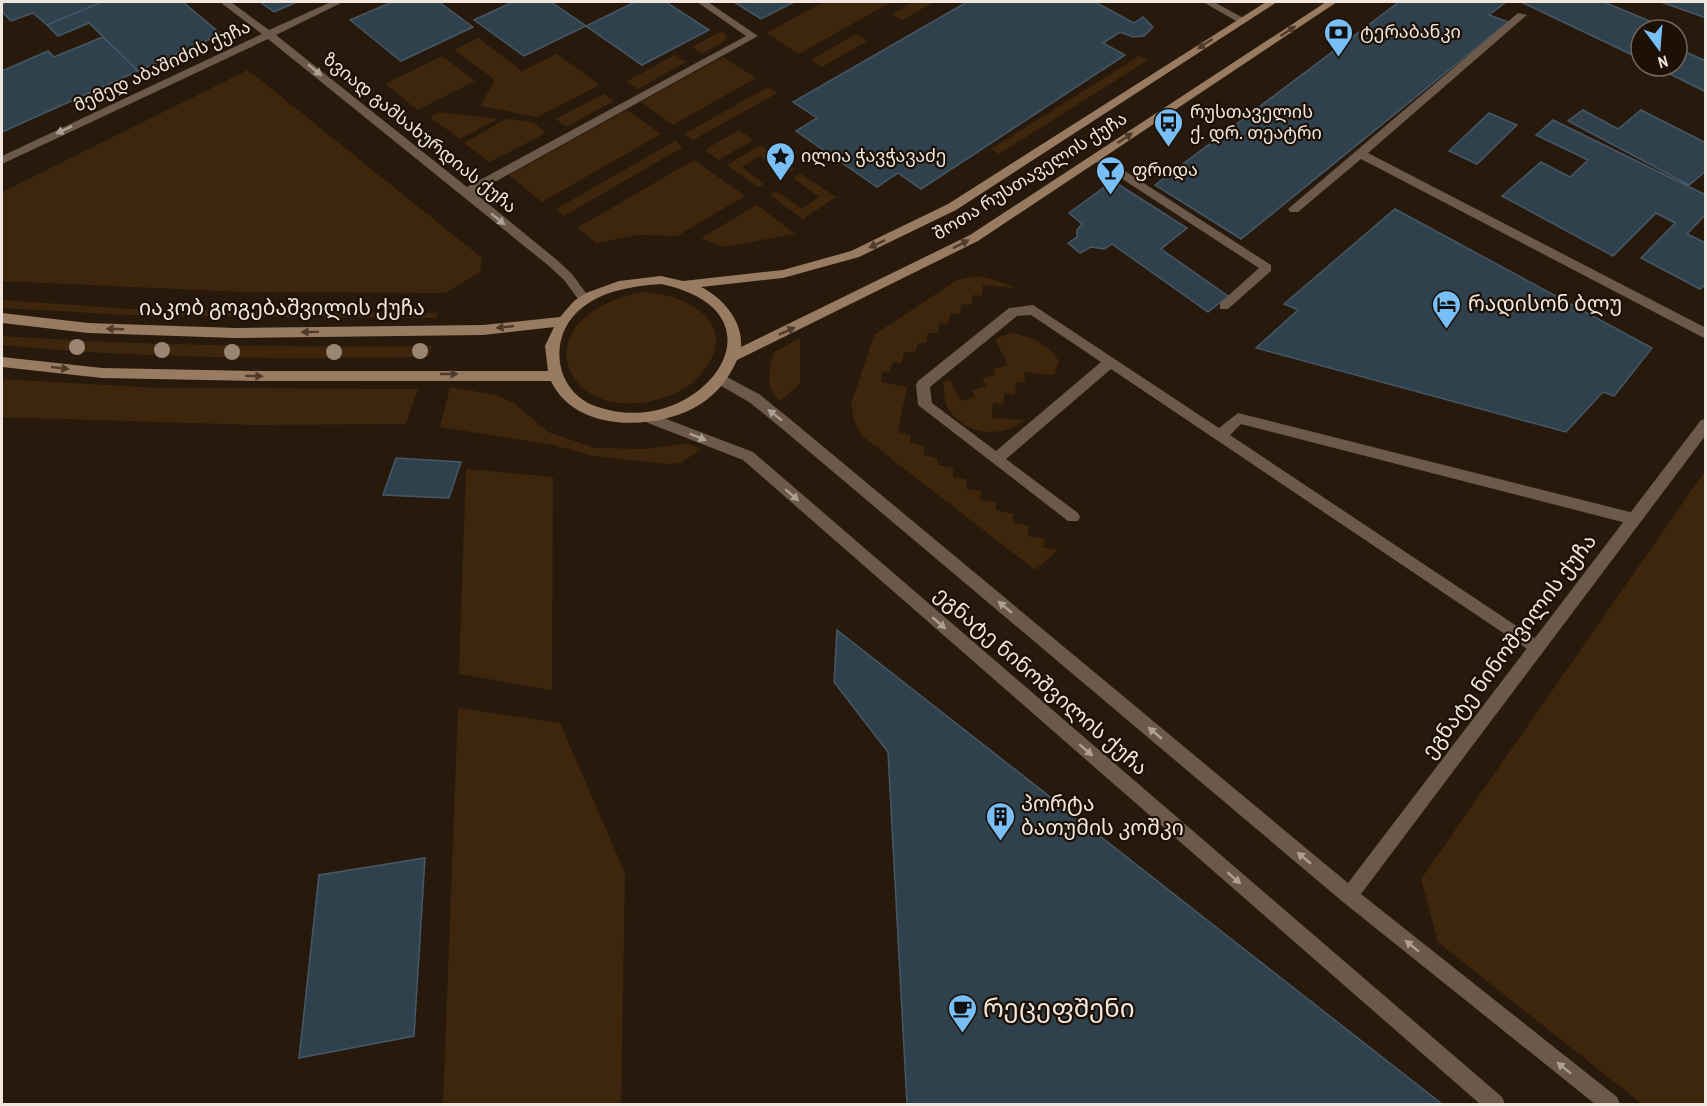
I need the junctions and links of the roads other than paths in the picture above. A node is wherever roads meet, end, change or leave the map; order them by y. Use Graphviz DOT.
graph roads {
  1 [pos="225,2"];
  2 [pos="338,2"];
  3 [pos="702,2"];
  4 [pos="1208,2"];
  5 [pos="1272,2"];
  6 [pos="1332,2"];
  7 [pos="1522,15"];
  8 [pos="1242,20"];
  9 [pos="268,34"];
  10 [pos="1360,154"];
  11 [pos="1097,157"];
  12 [pos="2,160"];
  13 [pos="466,193"];
  14 [pos="1294,209"];
  15 [pos="686,284"];
  16 [pos="585,300"];
  17 [pos="1224,306"];
  18 [pos="2,318"];
  19 [pos="563,321"];
  20 [pos="1706,334"];
  21 [pos="734,356"];
  22 [pos="2,362"];
  23 [pos="1110,362"];
  24 [pos="554,376"];
  25 [pos="721,379"];
  26 [pos="648,417"];
  27 [pos="1706,424"];
  28 [pos="1220,436"];
  29 [pos="996,459"];
  30 [pos="1073,517"];
  31 [pos="1634,519"];
  32 [pos="1536,648"];
  33 [pos="1349,896"];
  34 [pos="1495,1104"];
  35 [pos="1610,1104"];
  1 -- 9 [label="street, ზვიად გამსახურდიას ქუჩა"];
  2 -- 9 [label="street, მემედ აბაშიძის ქუჩა"];
  3 -- 13 [label="street"];
  4 -- 8 [label="street"];
  5 -- 8 [label="main road, შოთა რუსთაველის ქუჩა"];
  11 -- 6 [label="main road, შოთა რუსთაველის ქუჩა, one-way"];
  7 -- 10 [label="street"];
  8 -- 15 [label="main road, შოთა რუსთაველის ქუჩა, one-way"];
  9 -- 12 [label="street, მემედ აბაშიძის ქუჩა, one-way"];
  9 -- 13 [label="street, ზვიად გამსახურდიას ქუჩა, one-way"];
  10 -- 14 [label="street"];
  10 -- 20 [label="street"];
  11 -- 17 [label="street"];
  21 -- 11 [label="main road, შოთა რუსთაველის ქუჩა, one-way"];
  13 -- 16 [label="street, ზვიად გამსახურდიას ქუჩა, one-way"];
  15 -- 16 [label="main road"];
  15 -- 21 [label="main road"];
  16 -- 19 [label="main road"];
  19 -- 18 [label="main road, იაკობ გოგებაშვილის ქუჩა, one-way"];
  19 -- 24 [label="main road"];
  21 -- 25 [label="main road"];
  22 -- 24 [label="main road, one-way"];
  23 -- 28 [label="street"];
  23 -- 29 [label="street"];
  23 -- 29 [label="street"];
  24 -- 26 [label="main road"];
  25 -- 26 [label="main road"];
  33 -- 25 [label="street, ეგნატე ნინოშვილის ქუჩა, one-way"];
  26 -- 34 [label="street, ეგნატე ნინოშვილის ქუჩა, one-way"];
  27 -- 31 [label="street, ეგნატე ნინოშვილის ქუჩა"];
  28 -- 31 [label="street"];
  28 -- 32 [label="street"];
  29 -- 30 [label="street"];
  31 -- 32 [label="street, ეგნატე ნინოშვილის ქუჩა"];
  32 -- 33 [label="street, ეგნატე ნინოშვილის ქუჩა"];
  35 -- 33 [label="street, ეგნატე ნინოშვილის ქუჩა, one-way"];
}
